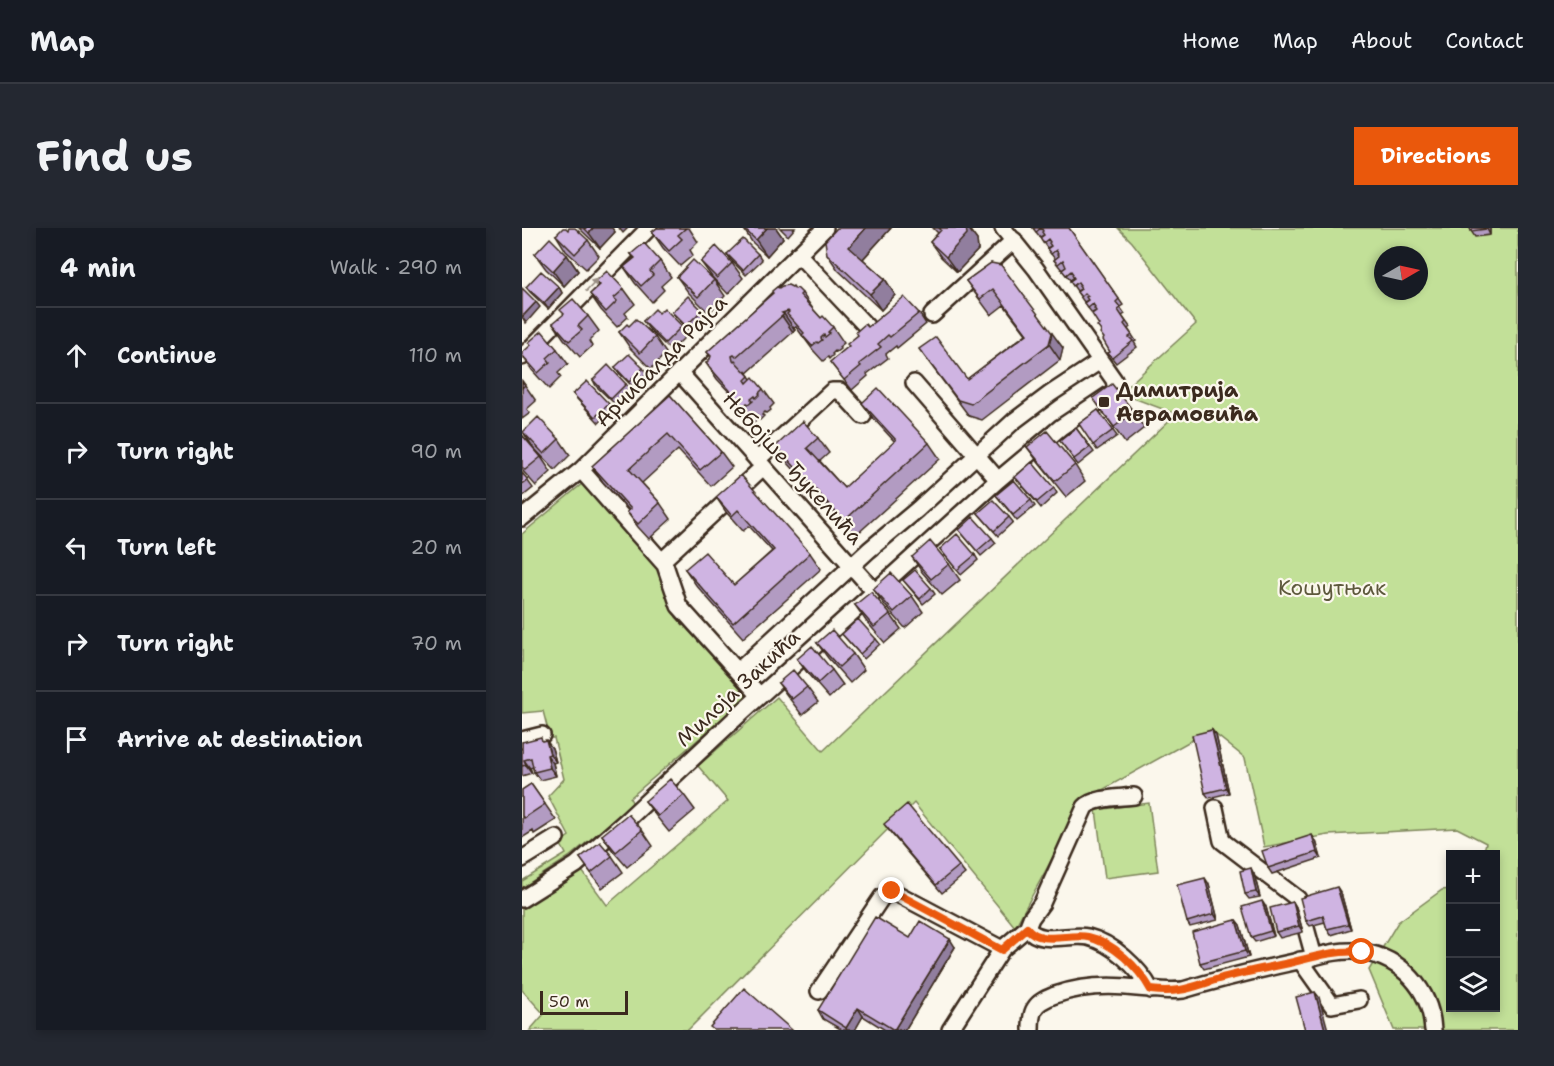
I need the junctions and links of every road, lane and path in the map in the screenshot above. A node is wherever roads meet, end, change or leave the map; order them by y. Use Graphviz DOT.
graph roads {
  1 [pos="649,228"];
  2 [pos="825,228"];
  3 [pos="1003,228"];
  4 [pos="1014,240"];
  5 [pos="798,254"];
  6 [pos="932,315"];
  7 [pos="867,327"];
  8 [pos="522,357"];
  9 [pos="1100,361"];
  10 [pos="680,373"];
  11 [pos="914,383"];
  12 [pos="863,416"];
  13 [pos="976,455"];
  14 [pos="760,464"];
  15 [pos="581,470"];
  16 [pos="998,480"];
  17 [pos="522,518"];
  18 [pos="662,561"];
  19 [pos="852,566"];
  20 [pos="875,592"];
  21 [pos="738,671"];
  22 [pos="760,696"];
  23 [pos="542,735"];
  24 [pos="522,740"];
  25 [pos="1134,796"];
  26 [pos="1215,808"];
  27 [pos="556,838"];
  28 [pos="522,859"];
  29 [pos="522,899"];
  30 [pos="1027,928"];
  31 [pos="1002,950"];
  32 [pos="1307,958"];
  33 [pos="1151,990"];
  34 [pos="819,992"];
  35 [pos="1359,1000"];
  36 [pos="950,1030"];
  37 [pos="1031,1030"];
  38 [pos="1433,1030"];
  8 -- 1 [label="street, one-way"];
  2 -- 5 [label="street, Арчибалда Рајса"];
  3 -- 4 [label="street"];
  4 -- 6 [label="street"];
  4 -- 9 [label="street"];
  5 -- 7 [label="street"];
  5 -- 10 [label="street, Арчибалда Рајса"];
  9 -- 13 [label="street, Милоја Закића"];
  9 -- 16 [label="street, Милоја Закића"];
  10 -- 14 [label="street, Небојше Ђукелића"];
  10 -- 15 [label="street, Арчибалда Рајса"];
  11 -- 13 [label="street"];
  12 -- 14 [label="street"];
  13 -- 16 [label="street"];
  13 -- 19 [label="street, Милоја Закића"];
  14 -- 18 [label="street"];
  14 -- 19 [label="street, Небојше Ђукелића"];
  15 -- 17 [label="street, Арчибалда Рајса"];
  15 -- 18 [label="street"];
  16 -- 20 [label="street, Милоја Закића"];
  18 -- 21 [label="street"];
  19 -- 20 [label="street, Небојше Ђукелића"];
  19 -- 21 [label="street, Милоја Закића"];
  20 -- 22 [label="street, Милоја Закића"];
  21 -- 22 [label="street"];
  22 -- 29 [label="street, Милоја Закића"];
  23 -- 24 [label="street"];
  25 -- 30 [label="street"];
  26 -- 32 [label="street"];
  27 -- 28 [label="street"];
  30 -- 31 [label="street"];
  30 -- 33 [label="street"];
  31 -- 34 [label="street"];
  31 -- 36 [label="street"];
  32 -- 33 [label="street"];
  32 -- 35 [label="street"];
  32 -- 38 [label="street"];
  33 -- 37 [label="street"];
}
